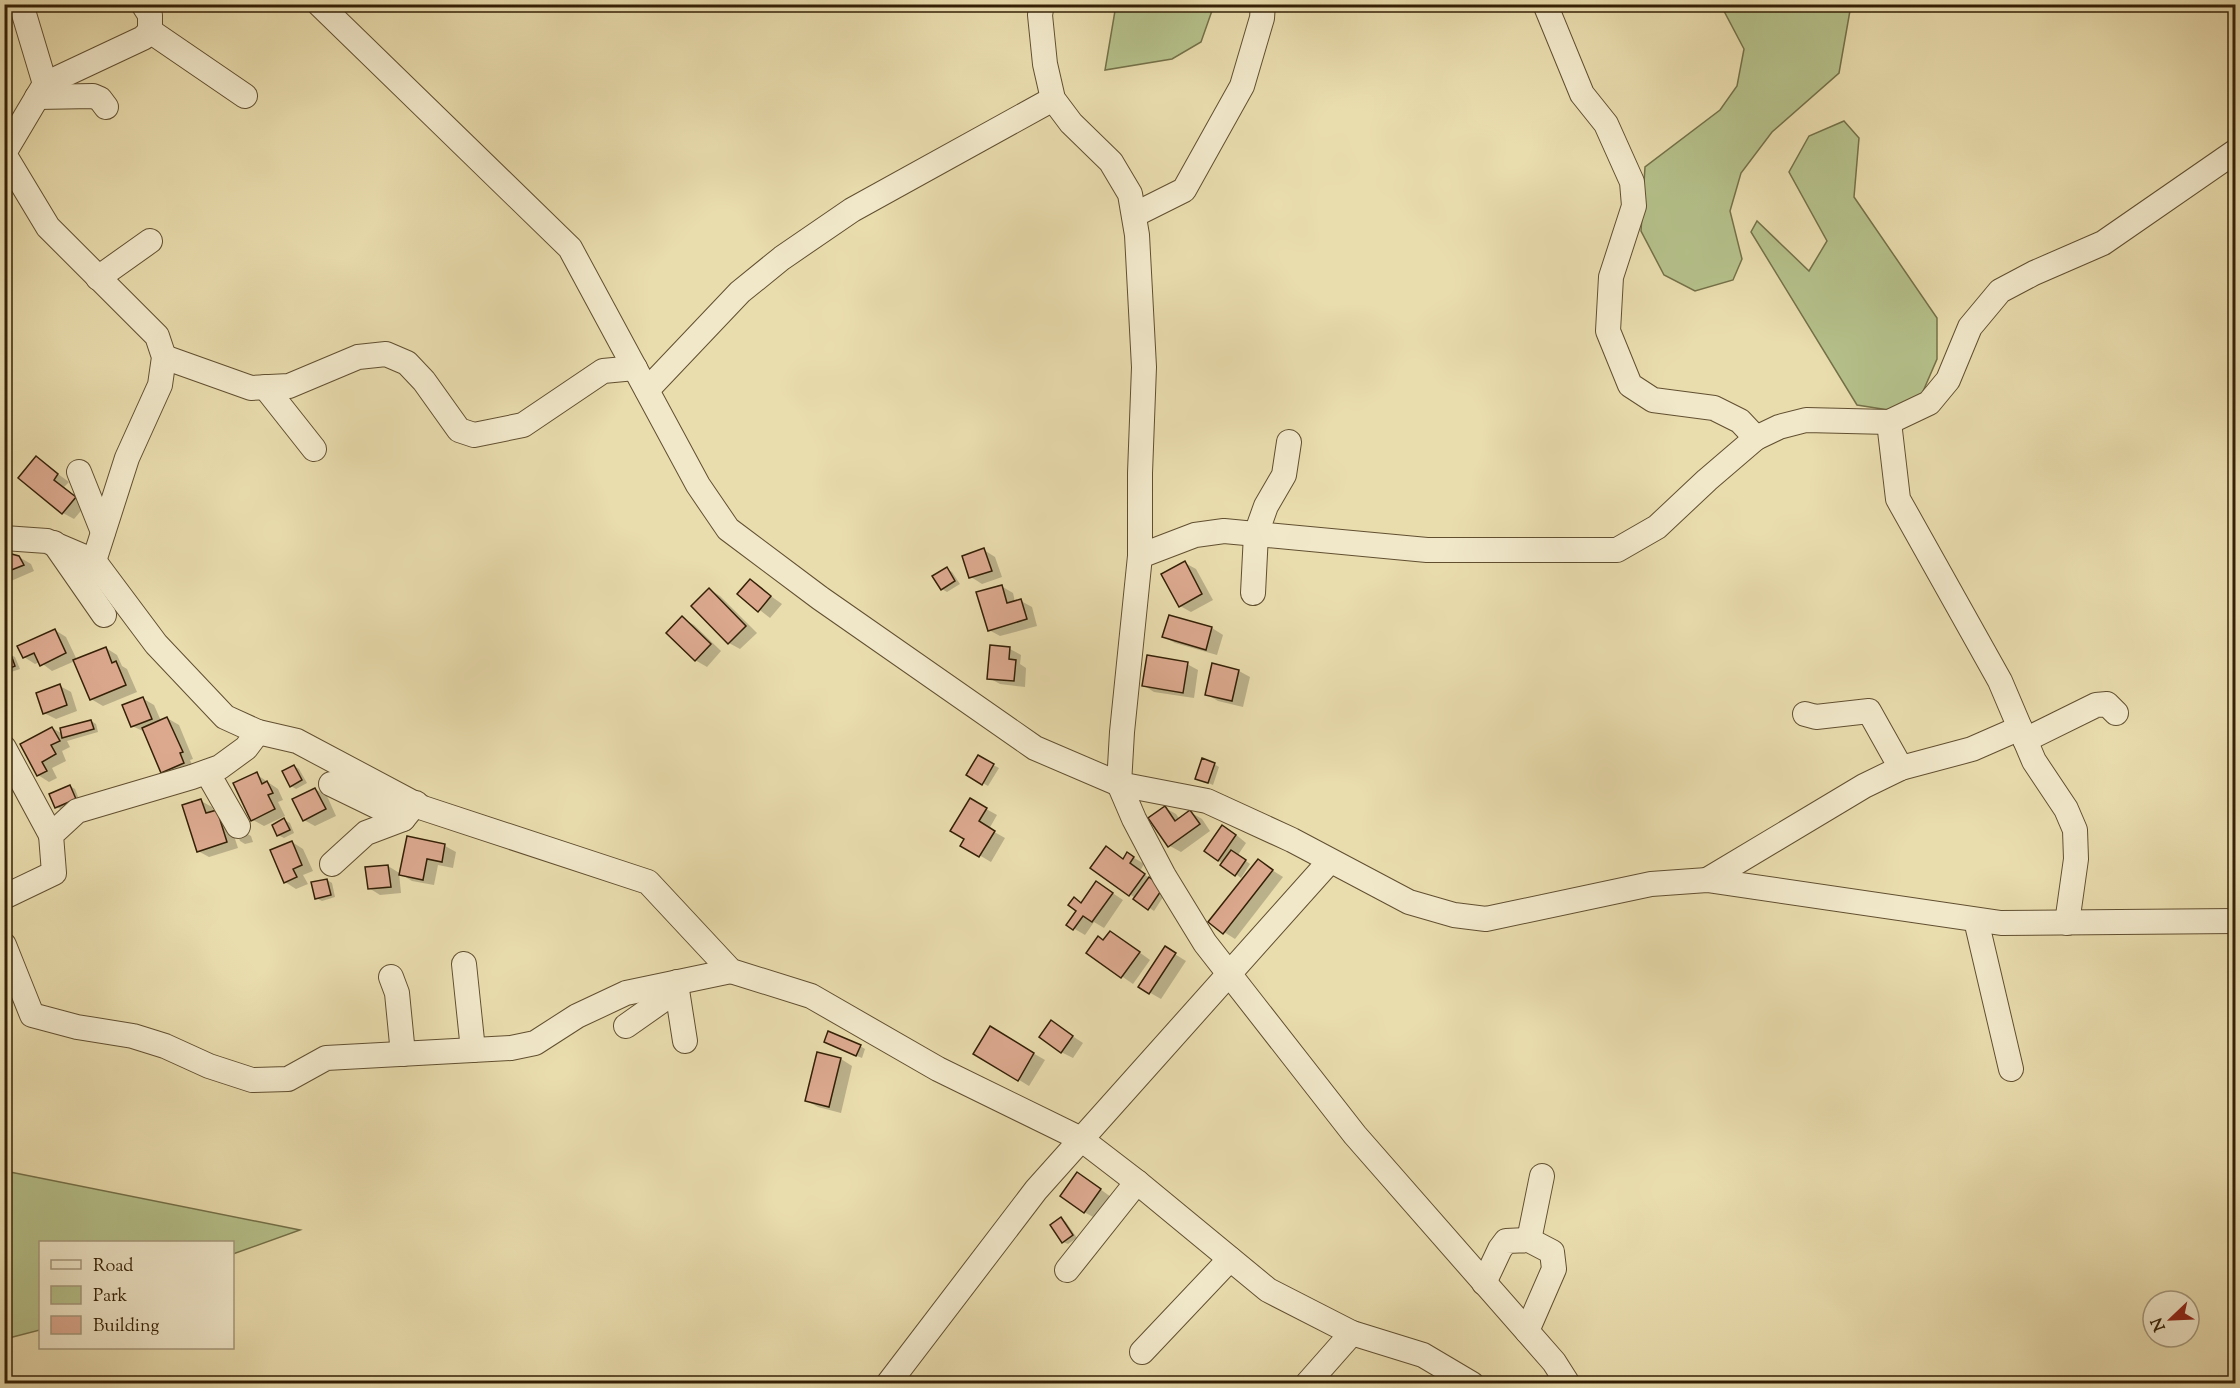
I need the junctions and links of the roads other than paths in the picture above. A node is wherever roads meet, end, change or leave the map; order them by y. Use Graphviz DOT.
graph roads {
  1 [pos="21,4"];
  2 [pos="143,4"];
  3 [pos="319,4"];
  4 [pos="1042,4"];
  5 [pos="1263,4"];
  6 [pos="1545,4"];
  7 [pos="150,31"];
  8 [pos="41,90"];
  9 [pos="245,96"];
  10 [pos="1053,99"];
  11 [pos="106,107"];
  12 [pos="2235,152"];
  13 [pos="4,153"];
  14 [pos="1134,215"];
  15 [pos="150,242"];
  16 [pos="98,278"];
  17 [pos="164,357"];
  18 [pos="635,368"];
  19 [pos="265,387"];
  20 [pos="647,390"];
  21 [pos="1889,422"];
  22 [pos="1756,438"];
  23 [pos="1289,442"];
  24 [pos="314,449"];
  25 [pos="79,472"];
  26 [pos="103,532"];
  27 [pos="1256,534"];
  28 [pos="4,538"];
  29 [pos="54,543"];
  30 [pos="1140,556"];
  31 [pos="94,561"];
  32 [pos="1253,593"];
  33 [pos="104,615"];
  34 [pos="2116,713"];
  35 [pos="1804,714"];
  36 [pos="258,732"];
  37 [pos="2023,734"];
  38 [pos="4,748"];
  39 [pos="1900,768"];
  40 [pos="207,772"];
  41 [pos="332,784"];
  42 [pos="1119,784"];
  43 [pos="410,811"];
  44 [pos="238,826"];
  45 [pos="51,835"];
  46 [pos="1329,862"];
  47 [pos="332,864"];
  48 [pos="1707,880"];
  49 [pos="4,897"];
  50 [pos="1976,920"];
  51 [pos="2235,921"];
  52 [pos="2067,923"];
  53 [pos="4,945"];
  54 [pos="464,964"];
  55 [pos="731,971"];
  56 [pos="1230,975"];
  57 [pos="10,976"];
  58 [pos="391,977"];
  59 [pos="677,986"];
  60 [pos="626,1026"];
  61 [pos="685,1041"];
  62 [pos="472,1050"];
  63 [pos="403,1054"];
  64 [pos="2010,1069"];
  65 [pos="1081,1140"];
  66 [pos="1542,1176"];
  67 [pos="1137,1182"];
  68 [pos="1529,1240"];
  69 [pos="1230,1259"];
  70 [pos="1067,1270"];
  71 [pos="1484,1283"];
  72 [pos="1527,1331"];
  73 [pos="1352,1334"];
  74 [pos="1142,1352"];
  75 [pos="888,1383"];
  76 [pos="1307,1383"];
  77 [pos="1472,1383"];
  78 [pos="1568,1383"];
  1 -- 8 [label="street"];
  2 -- 7 [label="street"];
  3 -- 18 [label="street"];
  4 -- 10 [label="street"];
  5 -- 14 [label="street"];
  6 -- 22 [label="street"];
  7 -- 8 [label="street"];
  7 -- 9 [label="street"];
  8 -- 11 [label="street"];
  8 -- 13 [label="street"];
  10 -- 14 [label="street"];
  10 -- 20 [label="street"];
  12 -- 21 [label="street"];
  13 -- 16 [label="street"];
  14 -- 30 [label="street"];
  15 -- 16 [label="street"];
  16 -- 17 [label="street"];
  17 -- 19 [label="street"];
  17 -- 26 [label="street"];
  18 -- 19 [label="street"];
  18 -- 20 [label="street"];
  19 -- 24 [label="street"];
  20 -- 42 [label="street"];
  21 -- 22 [label="street"];
  21 -- 37 [label="street"];
  22 -- 27 [label="street"];
  23 -- 27 [label="street"];
  25 -- 26 [label="street"];
  26 -- 31 [label="street"];
  27 -- 30 [label="street"];
  27 -- 32 [label="street"];
  28 -- 29 [label="street"];
  29 -- 31 [label="street"];
  29 -- 33 [label="street"];
  30 -- 42 [label="street"];
  31 -- 36 [label="street"];
  34 -- 37 [label="street"];
  35 -- 39 [label="street"];
  36 -- 40 [label="street"];
  36 -- 43 [label="street"];
  37 -- 39 [label="street"];
  37 -- 52 [label="street"];
  38 -- 45 [label="street"];
  39 -- 48 [label="street"];
  40 -- 44 [label="street"];
  40 -- 45 [label="street"];
  41 -- 43 [label="street"];
  42 -- 46 [label="street"];
  42 -- 56 [label="street"];
  43 -- 47 [label="street"];
  43 -- 55 [label="street"];
  45 -- 49 [label="street"];
  46 -- 48 [label="street"];
  46 -- 56 [label="street"];
  48 -- 50 [label="street"];
  50 -- 52 [label="street"];
  50 -- 64 [label="street"];
  51 -- 52 [label="street"];
  53 -- 57 [label="street"];
  54 -- 62 [label="street"];
  55 -- 59 [label="street"];
  55 -- 65 [label="street"];
  56 -- 65 [label="street"];
  56 -- 71 [label="street"];
  57 -- 63 [label="street"];
  58 -- 63 [label="street"];
  59 -- 60 [label="street"];
  59 -- 61 [label="street"];
  59 -- 62 [label="street"];
  62 -- 63 [label="street"];
  65 -- 67 [label="street"];
  65 -- 75 [label="street"];
  66 -- 68 [label="street"];
  67 -- 69 [label="street"];
  67 -- 70 [label="street"];
  68 -- 71 [label="street"];
  68 -- 72 [label="street"];
  69 -- 73 [label="street"];
  69 -- 74 [label="street"];
  71 -- 72 [label="street"];
  72 -- 78 [label="street"];
  73 -- 76 [label="street"];
  73 -- 77 [label="street"];
}
